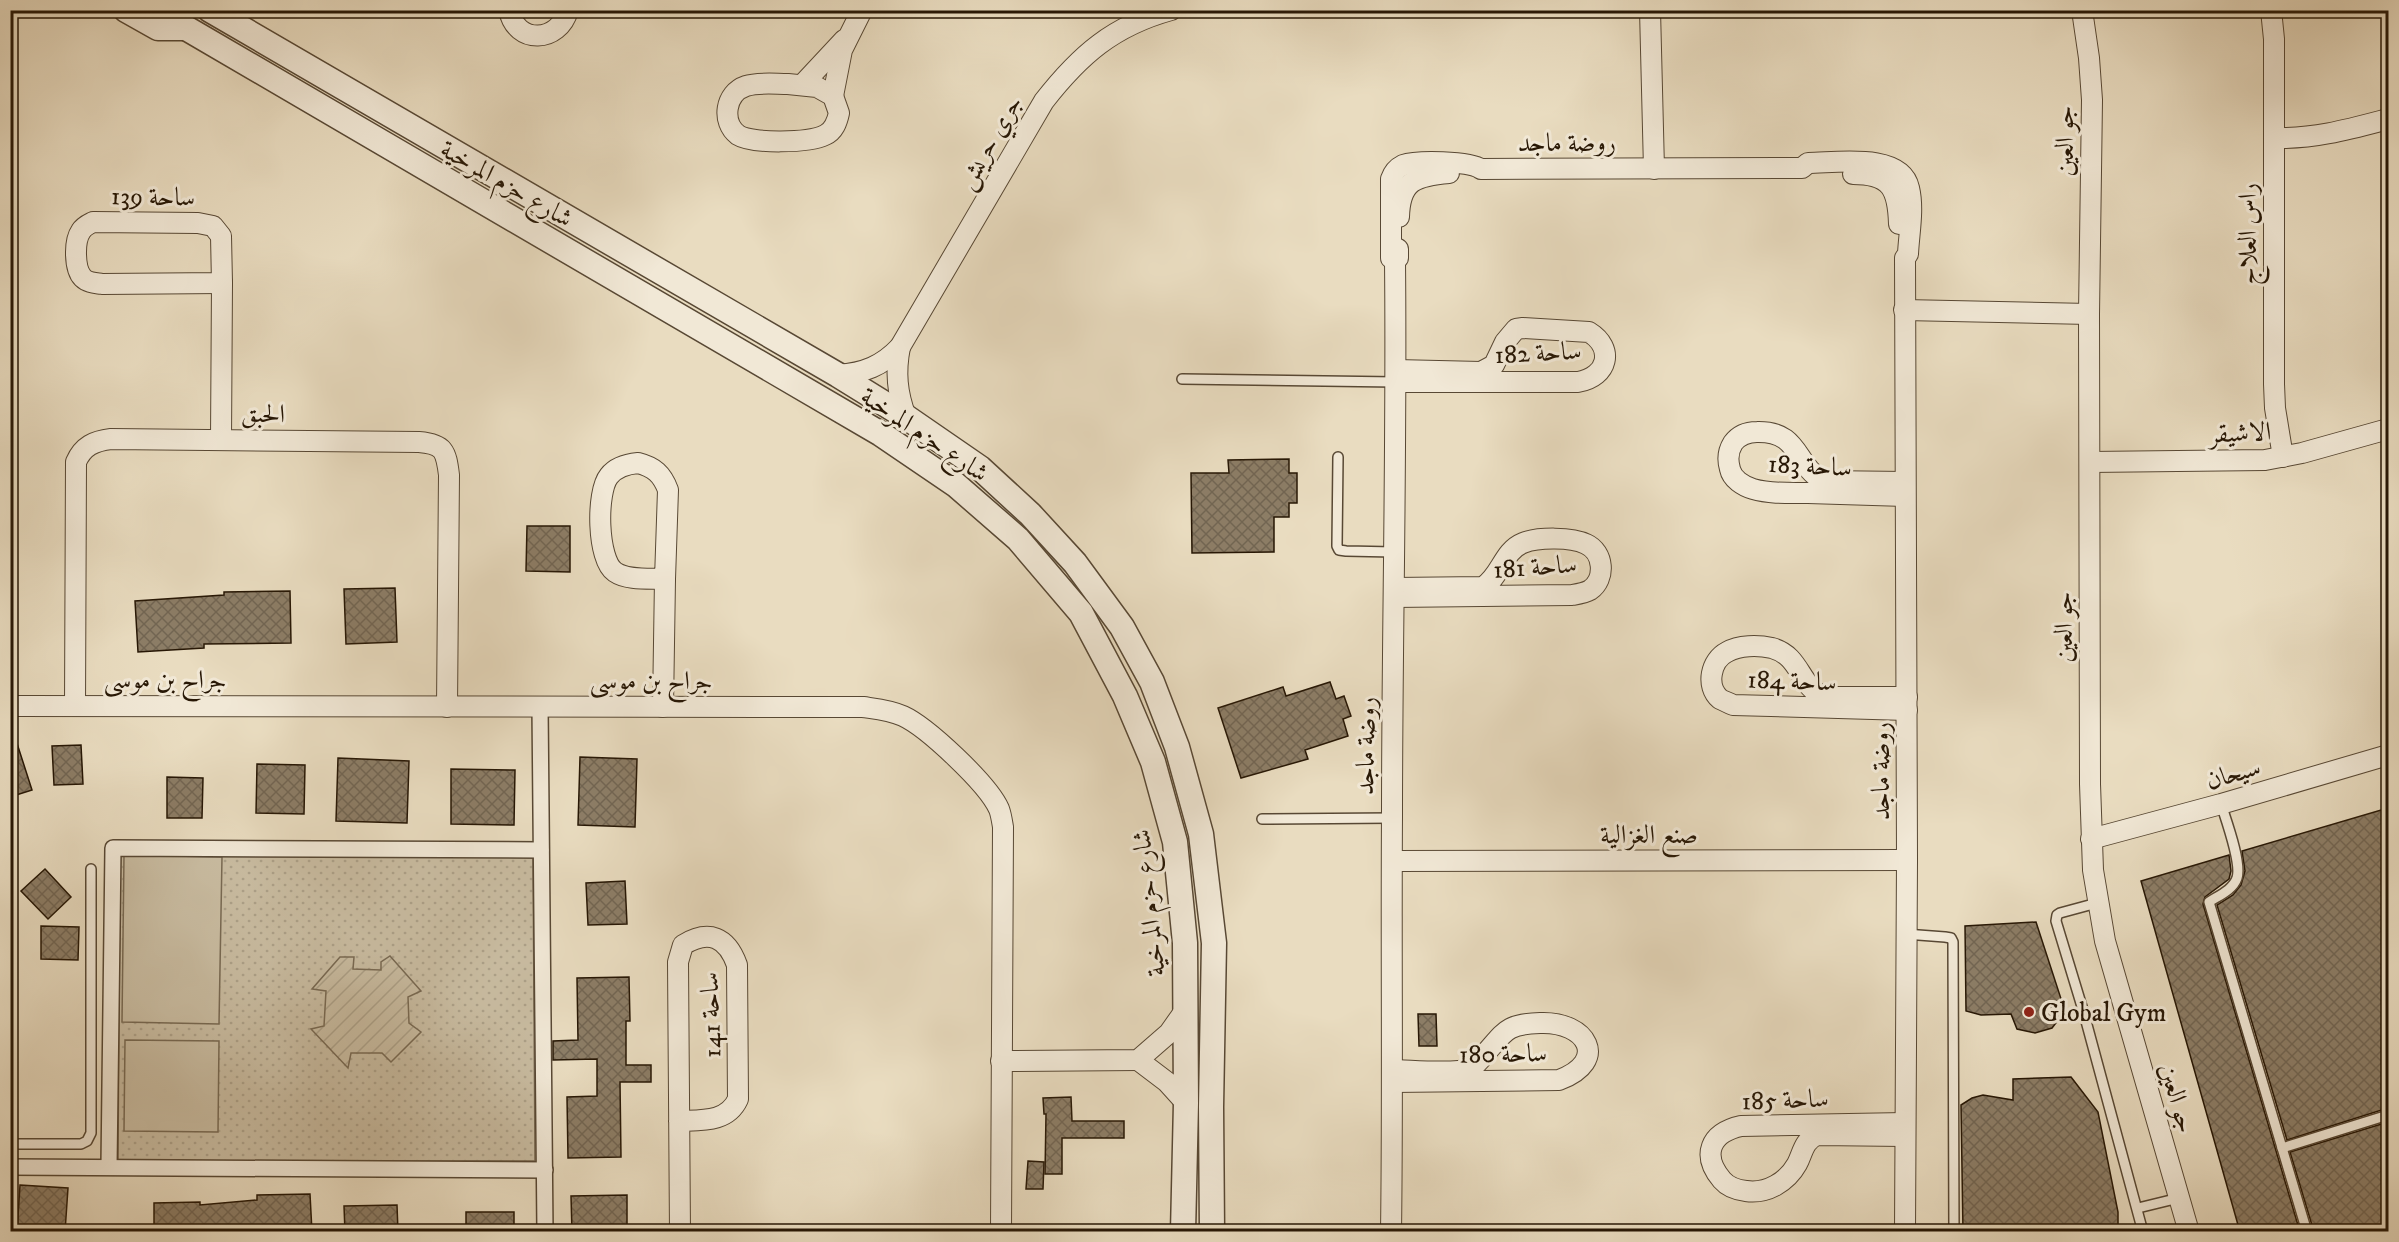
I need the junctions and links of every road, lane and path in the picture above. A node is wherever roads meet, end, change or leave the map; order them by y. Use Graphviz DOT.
graph roads {
  1 [pos="126,10"];
  2 [pos="160,10"];
  3 [pos="210,10"];
  4 [pos="509,10"];
  5 [pos="568,10"];
  6 [pos="862,10"];
  7 [pos="1171,10"];
  8 [pos="1650,10"];
  9 [pos="2082,10"];
  10 [pos="2271,10"];
  11 [pos="186,28"];
  12 [pos="848,36"];
  13 [pos="802,85"];
  14 [pos="832,96"];
  15 [pos="2388,118"];
  16 [pos="2274,138"];
  17 [pos="1653,169"];
  18 [pos="222,283"];
  19 [pos="1904,310"];
  20 [pos="2090,314"];
  21 [pos="900,347"];
  22 [pos="1499,356"];
  23 [pos="838,375"];
  24 [pos="1396,376"];
  25 [pos="1182,379"];
  26 [pos="1522,383"];
  27 [pos="906,417"];
  28 [pos="2388,429"];
  29 [pos="222,439"];
  30 [pos="1338,457"];
  31 [pos="1802,457"];
  32 [pos="2283,457"];
  33 [pos="2090,462"];
  34 [pos="1905,489"];
  35 [pos="1785,492"];
  36 [pos="1394,552"];
  37 [pos="1499,570"];
  38 [pos="665,579"];
  39 [pos="1394,592"];
  40 [pos="1525,596"];
  41 [pos="1801,674"];
  42 [pos="1907,703"];
  43 [pos="10,706"];
  44 [pos="75,706"];
  45 [pos="540,706"];
  46 [pos="447,707"];
  47 [pos="663,707"];
  48 [pos="1788,708"];
  49 [pos="2388,755"];
  50 [pos="2221,804"];
  51 [pos="1392,818"];
  52 [pos="1262,819"];
  53 [pos="2091,839"];
  54 [pos="542,850"];
  55 [pos="1907,860"];
  56 [pos="1392,861"];
  57 [pos="91,869"];
  58 [pos="2097,903"];
  59 [pos="1905,934"];
  60 [pos="1186,1009"];
  61 [pos="1489,1050"];
  62 [pos="1138,1060"];
  63 [pos="1001,1061"];
  64 [pos="1393,1076"];
  65 [pos="1512,1080"];
  66 [pos="1186,1102"];
  67 [pos="2388,1115"];
  68 [pos="679,1121"];
  69 [pos="1784,1125"];
  70 [pos="1905,1129"];
  71 [pos="10,1144"];
  72 [pos="2282,1148"];
  73 [pos="1800,1156"];
  74 [pos="109,1166"];
  75 [pos="10,1167"];
  76 [pos="544,1170"];
  77 [pos="2179,1198"];
  78 [pos="2138,1208"];
  79 [pos="545,1232"];
  80 [pos="680,1232"];
  81 [pos="1001,1232"];
  82 [pos="1183,1232"];
  83 [pos="1212,1232"];
  84 [pos="1391,1232"];
  85 [pos="1905,1232"];
  86 [pos="1954,1232"];
  87 [pos="2143,1232"];
  88 [pos="2189,1232"];
  89 [pos="2307,1232"];
  1 -- 11 [label="street"];
  2 -- 11 [label="street, شارع حزم المرخية"];
  3 -- 23 [label="street, شارع حزم المرخية"];
  4 -- 5 [label="street"];
  6 -- 12 [label="street"];
  7 -- 21 [label="street, جري حريش"];
  8 -- 17 [label="street, روضة ماجد"];
  9 -- 20 [label="street, جو العين"];
  10 -- 16 [label="street, راس العلاج"];
  11 -- 60 [label="street, شارع حزم المرخية"];
  12 -- 13 [label="street"];
  12 -- 14 [label="street"];
  13 -- 14 [label="street"];
  13 -- 14 [label="street"];
  15 -- 16 [label="street"];
  16 -- 32 [label="street, راس العلاج"];
  17 -- 19 [label="street, روضة ماجد"];
  17 -- 24 [label="street, روضة ماجد"];
  18 -- 18 [label="street, ساحة 139"];
  18 -- 29 [label="street, ساحة 139"];
  19 -- 20 [label="street"];
  19 -- 34 [label="street, روضة ماجد"];
  20 -- 33 [label="street, جو العين"];
  21 -- 23 [label="street, جري حريش"];
  21 -- 27 [label="street, جري حريش"];
  22 -- 24 [label="street, ساحة 182"];
  22 -- 26 [label="street"];
  22 -- 26 [label="street, ساحة 182"];
  23 -- 27 [label="street, شارع حزم المرخية"];
  24 -- 25 [label="lane"];
  24 -- 26 [label="street, ساحة 182"];
  24 -- 36 [label="street, روضة ماجد"];
  27 -- 83 [label="street, شارع حزم المرخية"];
  28 -- 32 [label="street, الاشيقر"];
  29 -- 44 [label="street, الحبق"];
  29 -- 46 [label="street, الحبق"];
  30 -- 36 [label="lane"];
  31 -- 34 [label="street, ساحة 183"];
  31 -- 35 [label="street"];
  31 -- 35 [label="street, ساحة 183"];
  32 -- 33 [label="street, الاشيقر"];
  33 -- 53 [label="street, جو العين"];
  34 -- 35 [label="street, ساحة 183"];
  34 -- 42 [label="street, روضة ماجد"];
  36 -- 39 [label="street, روضة ماجد"];
  37 -- 39 [label="street, ساحة 181"];
  37 -- 40 [label="street"];
  37 -- 40 [label="street, ساحة 181"];
  38 -- 38 [label="street"];
  38 -- 47 [label="street"];
  39 -- 40 [label="street, ساحة 181"];
  39 -- 51 [label="street, روضة ماجد"];
  41 -- 42 [label="street, ساحة 184"];
  41 -- 48 [label="street"];
  41 -- 48 [label="street, ساحة 184"];
  42 -- 48 [label="street, ساحة 184"];
  42 -- 55 [label="street, روضة ماجد"];
  43 -- 44 [label="street, جراح بن موسى"];
  44 -- 46 [label="street, جراح بن موسى"];
  45 -- 46 [label="street, جراح بن موسى"];
  45 -- 47 [label="street, جراح بن موسى"];
  45 -- 54 [label="street"];
  47 -- 63 [label="street, جراح بن موسى"];
  49 -- 50 [label="street, سيحان"];
  50 -- 53 [label="street, سيحان"];
  50 -- 72 [label="lane"];
  51 -- 52 [label="lane"];
  51 -- 56 [label="street, روضة ماجد"];
  53 -- 58 [label="street, جو العين"];
  54 -- 74 [label="street"];
  54 -- 76 [label="street"];
  55 -- 56 [label="street, صنع الغزالية"];
  55 -- 59 [label="street, روضة ماجد"];
  56 -- 64 [label="street, روضة ماجد"];
  57 -- 71 [label="lane"];
  58 -- 77 [label="street, جو العين"];
  58 -- 78 [label="lane"];
  59 -- 70 [label="street, روضة ماجد"];
  59 -- 86 [label="lane"];
  60 -- 62 [label="street"];
  60 -- 66 [label="street, شارع حزم المرخية"];
  61 -- 64 [label="street, ساحة 180"];
  61 -- 65 [label="street"];
  61 -- 65 [label="street, ساحة 180"];
  62 -- 63 [label="street"];
  62 -- 66 [label="street"];
  63 -- 81 [label="street, جراح بن موسى"];
  64 -- 65 [label="street, ساحة 180"];
  64 -- 84 [label="street, روضة ماجد"];
  66 -- 82 [label="street, شارع حزم المرخية"];
  67 -- 72 [label="lane"];
  68 -- 68 [label="street, ساحة 141"];
  68 -- 80 [label="street, ساحة 141"];
  69 -- 70 [label="street, ساحة 185"];
  69 -- 73 [label="street"];
  69 -- 73 [label="street, ساحة 185"];
  70 -- 73 [label="street, ساحة 185"];
  70 -- 85 [label="street, روضة ماجد"];
  72 -- 89 [label="lane"];
  74 -- 75 [label="street"];
  74 -- 76 [label="street"];
  76 -- 79 [label="street"];
  77 -- 78 [label="lane"];
  77 -- 88 [label="street, جو العين"];
  78 -- 87 [label="lane"];
}
